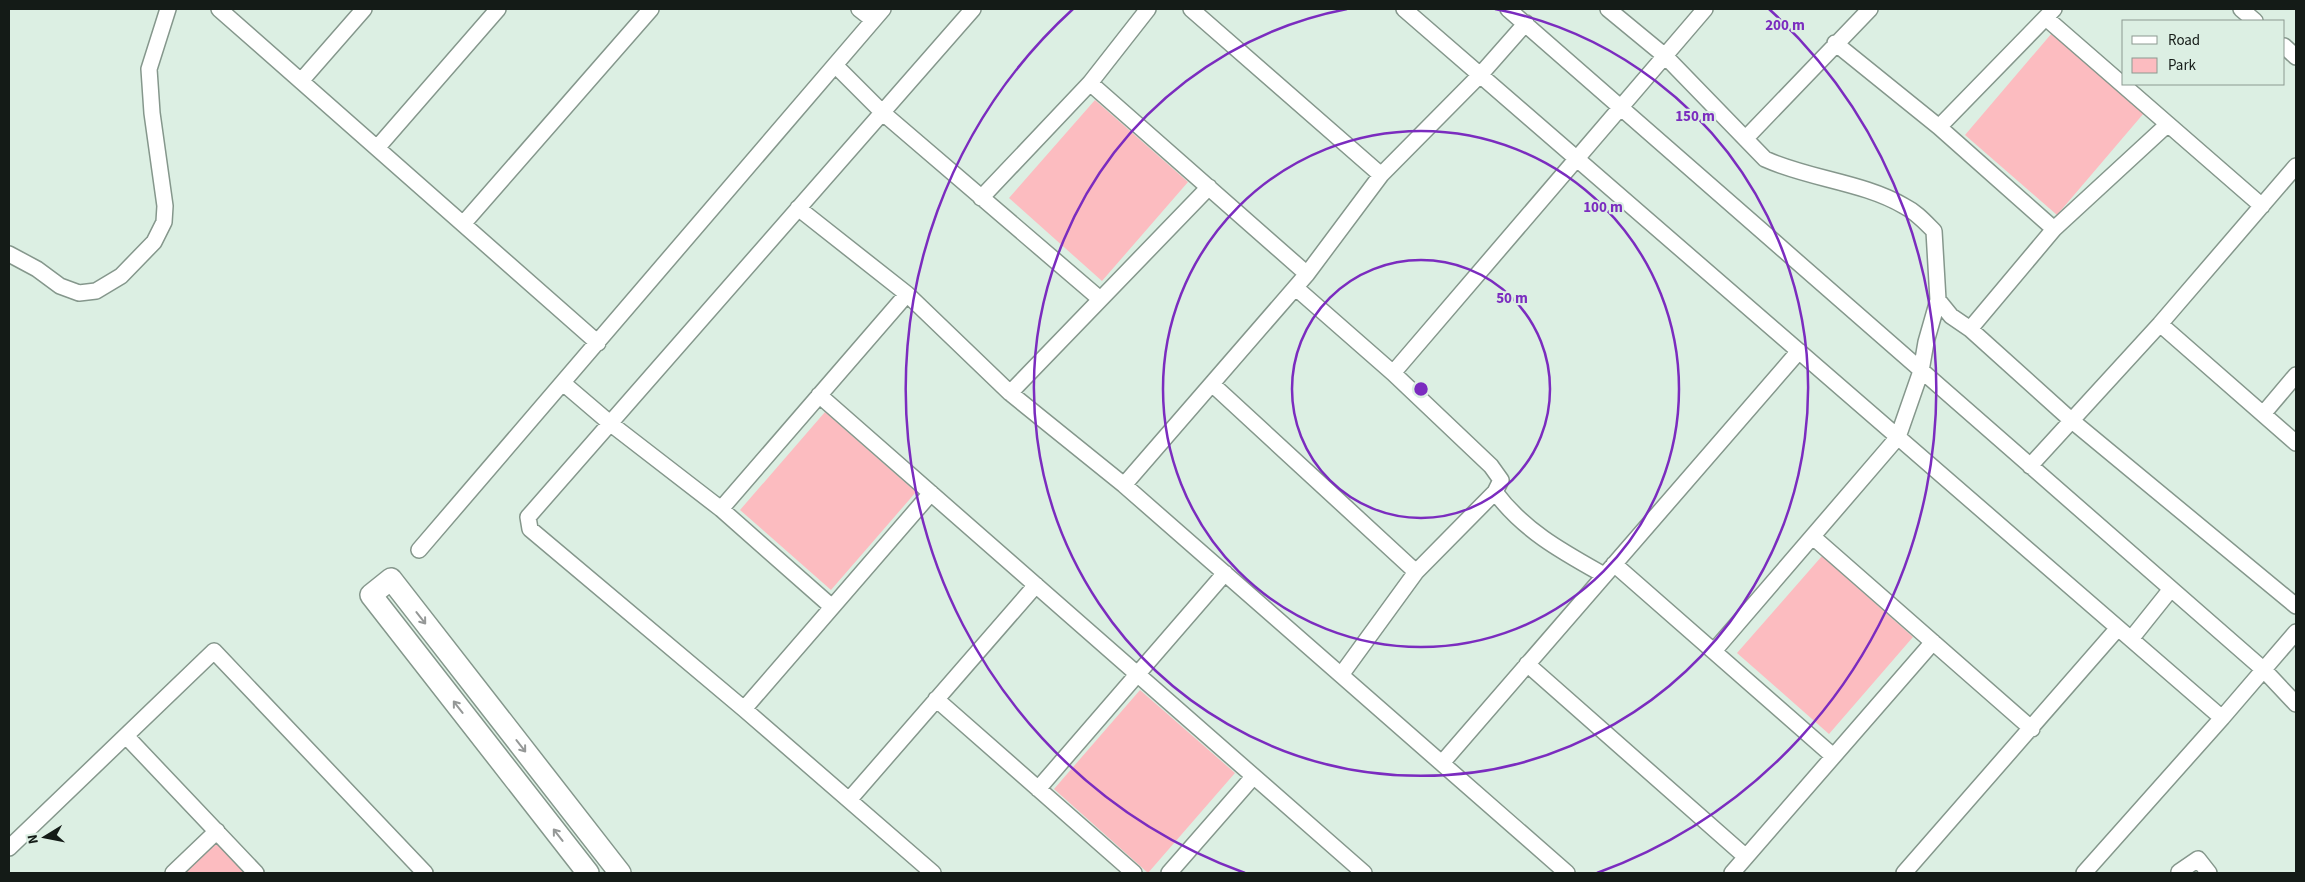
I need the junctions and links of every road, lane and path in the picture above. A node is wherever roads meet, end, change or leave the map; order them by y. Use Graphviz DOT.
graph roads {
  1 [pos="168,9"];
  2 [pos="219,9"];
  3 [pos="364,9"];
  4 [pos="498,9"];
  5 [pos="651,9"];
  6 [pos="859,9"];
  7 [pos="973,9"];
  8 [pos="1148,9"];
  9 [pos="1191,9"];
  10 [pos="1404,9"];
  11 [pos="1508,9"];
  12 [pos="1608,9"];
  13 [pos="1705,9"];
  14 [pos="1870,9"];
  15 [pos="2241,9"];
  16 [pos="2050,13"];
  17 [pos="878,14"];
  18 [pos="2254,20"];
  19 [pos="1526,23"];
  20 [pos="1836,43"];
  21 [pos="2285,47"];
  22 [pos="1665,56"];
  23 [pos="2296,57"];
  24 [pos="835,65"];
  25 [pos="1481,74"];
  26 [pos="301,81"];
  27 [pos="2122,81"];
  28 [pos="1090,82"];
  29 [pos="2127,85"];
  30 [pos="1621,107"];
  31 [pos="883,113"];
  32 [pos="2168,124"];
  33 [pos="1939,127"];
  34 [pos="1746,138"];
  35 [pos="377,148"];
  36 [pos="1578,158"];
  37 [pos="2296,166"];
  38 [pos="1381,176"];
  39 [pos="1209,187"];
  40 [pos="981,198"];
  41 [pos="2262,206"];
  42 [pos="798,208"];
  43 [pos="463,224"];
  44 [pos="2054,230"];
  45 [pos="9,254"];
  46 [pos="1308,274"];
  47 [pos="1296,288"];
  48 [pos="907,294"];
  49 [pos="1100,299"];
  50 [pos="1938,300"];
  51 [pos="2160,324"];
  52 [pos="1970,329"];
  53 [pos="598,343"];
  54 [pos="1799,351"];
  55 [pos="1921,371"];
  56 [pos="1393,373"];
  57 [pos="2296,376"];
  58 [pos="563,383"];
  59 [pos="1212,384"];
  60 [pos="1010,393"];
  61 [pos="819,395"];
  62 [pos="2263,414"];
  63 [pos="2071,420"];
  64 [pos="610,424"];
  65 [pos="1898,437"];
  66 [pos="2296,443"];
  67 [pos="2030,466"];
  68 [pos="1124,485"];
  69 [pos="1495,492"];
  70 [pos="931,493"];
  71 [pos="720,509"];
  72 [pos="1812,537"];
  73 [pos="420,550"];
  74 [pos="1609,570"];
  75 [pos="1416,572"];
  76 [pos="1226,573"];
  77 [pos="1036,585"];
  78 [pos="2171,589"];
  79 [pos="2296,606"];
  80 [pos="832,607"];
  81 [pos="2118,628"];
  82 [pos="2296,632"];
  83 [pos="2131,639"];
  84 [pos="1933,642"];
  85 [pos="1714,651"];
  86 [pos="1527,664"];
  87 [pos="2264,670"];
  88 [pos="1138,675"];
  89 [pos="1341,675"];
  90 [pos="936,699"];
  91 [pos="2296,704"];
  92 [pos="744,709"];
  93 [pos="2222,718"];
  94 [pos="2032,729"];
  95 [pos="126,736"];
  96 [pos="1833,756"];
  97 [pos="1442,763"];
  98 [pos="1254,776"];
  99 [pos="1038,789"];
  100 [pos="849,800"];
  101 [pos="217,831"];
  102 [pos="9,848"];
  103 [pos="1746,856"];
  104 [pos="1354,870"];
  105 [pos="925,871"];
  106 [pos="2179,872"];
  107 [pos="173,873"];
  108 [pos="256,873"];
  109 [pos="425,873"];
  110 [pos="588,873"];
  111 [pos="620,873"];
  112 [pos="1134,873"];
  113 [pos="1169,873"];
  114 [pos="1567,873"];
  115 [pos="1732,873"];
  116 [pos="1904,873"];
  117 [pos="2084,873"];
  118 [pos="2209,873"];
  1 -- 45 [label="street"];
  2 -- 26 [label="street"];
  3 -- 26 [label="street"];
  4 -- 35 [label="street"];
  5 -- 43 [label="street"];
  6 -- 17 [label="street"];
  7 -- 31 [label="street"];
  8 -- 28 [label="street"];
  9 -- 38 [label="street"];
  10 -- 25 [label="street"];
  11 -- 19 [label="street"];
  12 -- 22 [label="street"];
  13 -- 22 [label="street"];
  14 -- 20 [label="street"];
  15 -- 18 [label="street"];
  16 -- 27 [label="street"];
  16 -- 33 [label="street"];
  17 -- 24 [label="street"];
  19 -- 25 [label="street"];
  19 -- 30 [label="street"];
  20 -- 33 [label="street"];
  20 -- 34 [label="street"];
  21 -- 23 [label="street"];
  22 -- 30 [label="street"];
  22 -- 34 [label="street"];
  24 -- 31 [label="street"];
  24 -- 53 [label="street"];
  25 -- 36 [label="street"];
  25 -- 38 [label="street"];
  26 -- 35 [label="street"];
  28 -- 39 [label="street"];
  28 -- 40 [label="street"];
  29 -- 32 [label="street"];
  30 -- 36 [label="street"];
  30 -- 55 [label="street"];
  31 -- 40 [label="street"];
  31 -- 42 [label="street"];
  32 -- 41 [label="street"];
  32 -- 44 [label="street"];
  33 -- 44 [label="street"];
  34 -- 50 [label="street"];
  35 -- 43 [label="street"];
  36 -- 54 [label="street"];
  36 -- 56 [label="street"];
  37 -- 41 [label="street"];
  38 -- 46 [label="street"];
  39 -- 46 [label="street"];
  39 -- 49 [label="street"];
  40 -- 49 [label="street"];
  41 -- 51 [label="street"];
  42 -- 48 [label="street"];
  42 -- 64 [label="street"];
  43 -- 53 [label="street"];
  44 -- 52 [label="street"];
  46 -- 47 [label="street"];
  47 -- 56 [label="street"];
  47 -- 59 [label="street"];
  48 -- 60 [label="street"];
  48 -- 61 [label="street"];
  49 -- 60 [label="street"];
  50 -- 52 [label="street"];
  50 -- 55 [label="street"];
  51 -- 62 [label="street"];
  51 -- 63 [label="street"];
  52 -- 63 [label="street"];
  53 -- 58 [label="street"];
  54 -- 65 [label="street"];
  54 -- 74 [label="street"];
  55 -- 65 [label="street"];
  55 -- 67 [label="street"];
  56 -- 69 [label="street"];
  57 -- 62 [label="street"];
  58 -- 64 [label="street"];
  58 -- 73 [label="street"];
  59 -- 68 [label="street"];
  59 -- 75 [label="street"];
  60 -- 68 [label="street"];
  61 -- 70 [label="street"];
  61 -- 71 [label="street"];
  62 -- 66 [label="street"];
  63 -- 67 [label="street"];
  63 -- 79 [label="street"];
  64 -- 71 [label="street"];
  64 -- 92 [label="street"];
  65 -- 72 [label="street"];
  65 -- 81 [label="street"];
  67 -- 78 [label="street"];
  68 -- 76 [label="street"];
  69 -- 74 [label="street"];
  69 -- 75 [label="street"];
  70 -- 77 [label="street"];
  70 -- 80 [label="street"];
  71 -- 80 [label="street"];
  72 -- 84 [label="street"];
  72 -- 85 [label="street"];
  74 -- 85 [label="street"];
  74 -- 86 [label="street"];
  75 -- 89 [label="street"];
  76 -- 88 [label="street"];
  76 -- 89 [label="street"];
  77 -- 88 [label="street"];
  77 -- 90 [label="street"];
  78 -- 83 [label="street"];
  78 -- 87 [label="street"];
  80 -- 92 [label="street"];
  81 -- 83 [label="street"];
  81 -- 94 [label="street"];
  82 -- 87 [label="street"];
  83 -- 93 [label="street"];
  84 -- 94 [label="street"];
  84 -- 96 [label="street"];
  85 -- 96 [label="street"];
  86 -- 97 [label="street"];
  86 -- 103 [label="street"];
  87 -- 91 [label="street"];
  87 -- 93 [label="street"];
  88 -- 98 [label="street"];
  88 -- 99 [label="street"];
  89 -- 97 [label="street"];
  90 -- 99 [label="street"];
  90 -- 100 [label="street"];
  92 -- 100 [label="street"];
  93 -- 117 [label="street"];
  94 -- 116 [label="street"];
  95 -- 101 [label="street"];
  95 -- 102 [label="street"];
  95 -- 109 [label="street"];
  96 -- 103 [label="street"];
  97 -- 114 [label="street"];
  98 -- 104 [label="street"];
  98 -- 113 [label="street"];
  99 -- 112 [label="street"];
  100 -- 105 [label="street"];
  101 -- 107 [label="street"];
  101 -- 108 [label="street"];
  103 -- 115 [label="street"];
  106 -- 118 [label="street"];
  110 -- 111 [label="street, one-way"];
}
